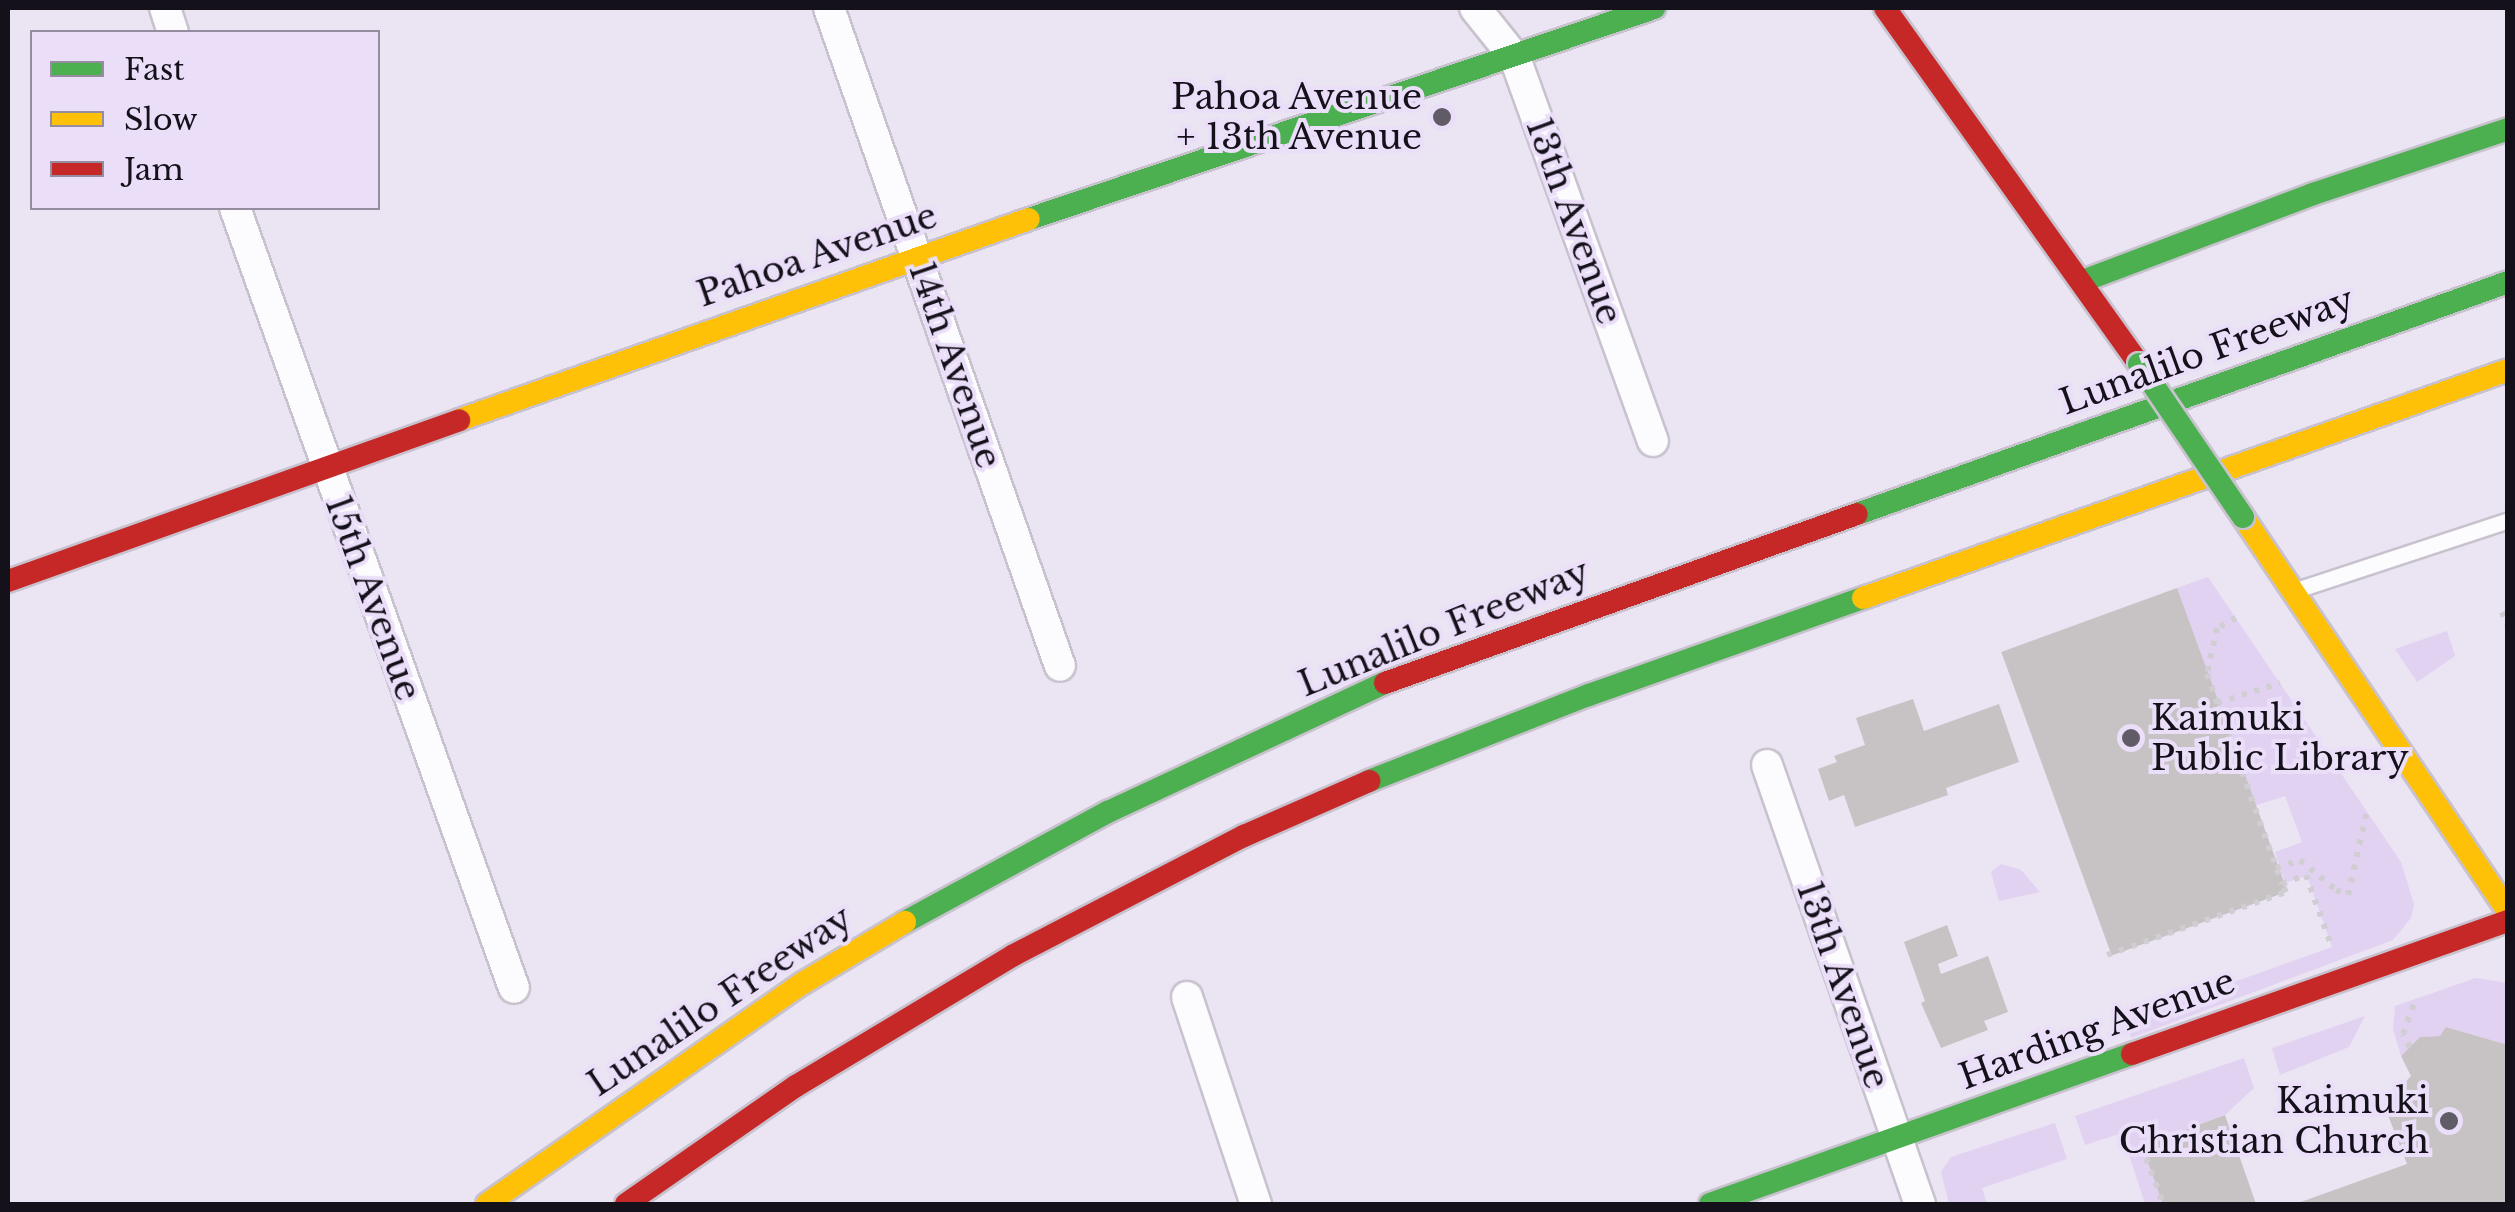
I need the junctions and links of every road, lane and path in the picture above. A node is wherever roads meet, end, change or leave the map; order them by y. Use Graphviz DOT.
graph roads {
  1 [pos="829,8"];
  2 [pos="1475,8"];
  3 [pos="1654,8"];
  4 [pos="1884,8"];
  5 [pos="1515,58"];
  6 [pos="2508,129"];
  7 [pos="236,210"];
  8 [pos="916,257"];
  9 [pos="2084,281"];
  10 [pos="2508,282"];
  11 [pos="2508,370"];
  12 [pos="1653,441"];
  13 [pos="326,466"];
  14 [pos="2506,521"];
  15 [pos="8,581"];
  16 [pos="2292,592"];
  17 [pos="2502,612"];
  18 [pos="2236,618"];
  19 [pos="2508,627"];
  20 [pos="1060,666"];
  21 [pos="2280,683"];
  22 [pos="2217,703"];
  23 [pos="1767,765"];
  24 [pos="2367,811"];
  25 [pos="2276,868"];
  26 [pos="2282,884"];
  27 [pos="2508,911"];
  28 [pos="2508,921"];
  29 [pos="2343,944"];
  30 [pos="2106,955"];
  31 [pos="514,988"];
  32 [pos="1188,997"];
  33 [pos="2416,998"];
  34 [pos="2410,1047"];
  35 [pos="1896,1138"];
  36 [pos="2142,1146"];
  37 [pos="487,1204"];
  38 [pos="626,1204"];
  39 [pos="1256,1204"];
  40 [pos="1710,1204"];
  41 [pos="1920,1204"];
  42 [pos="2163,1204"];
  1 -- 8 [label="street, 14th Avenue"];
  2 -- 5 [label="street, 13th Avenue"];
  3 -- 5 [label="main road, Pahoa Avenue"];
  4 -- 9 [label="main road"];
  5 -- 8 [label="main road, Pahoa Avenue"];
  5 -- 12 [label="street, 13th Avenue"];
  6 -- 9 [label="main road"];
  7 -- 13 [label="street, 15th Avenue"];
  8 -- 13 [label="main road, Pahoa Avenue"];
  8 -- 20 [label="street, 14th Avenue"];
  9 -- 16 [label="main road, bridge"];
  10 -- 37 [label="main road, Lunalilo Freeway"];
  11 -- 38 [label="main road"];
  13 -- 15 [label="main road, Pahoa Avenue"];
  13 -- 31 [label="street, 15th Avenue"];
  14 -- 16 [label="lane"];
  16 -- 27 [label="main road"];
  17 -- 19 [label="path"];
  18 -- 22 [label="path"];
  21 -- 22 [label="path"];
  22 -- 25 [label="path"];
  23 -- 35 [label="street, 13th Avenue"];
  24 -- 25 [label="path"];
  25 -- 26 [label="path"];
  26 -- 29 [label="path"];
  26 -- 30 [label="path"];
  28 -- 35 [label="main road, Harding Avenue"];
  32 -- 39 [label="street"];
  33 -- 34 [label="path"];
  35 -- 40 [label="main road, Harding Avenue"];
  35 -- 41 [label="street, 13th Avenue"];
  36 -- 42 [label="path"];
}
